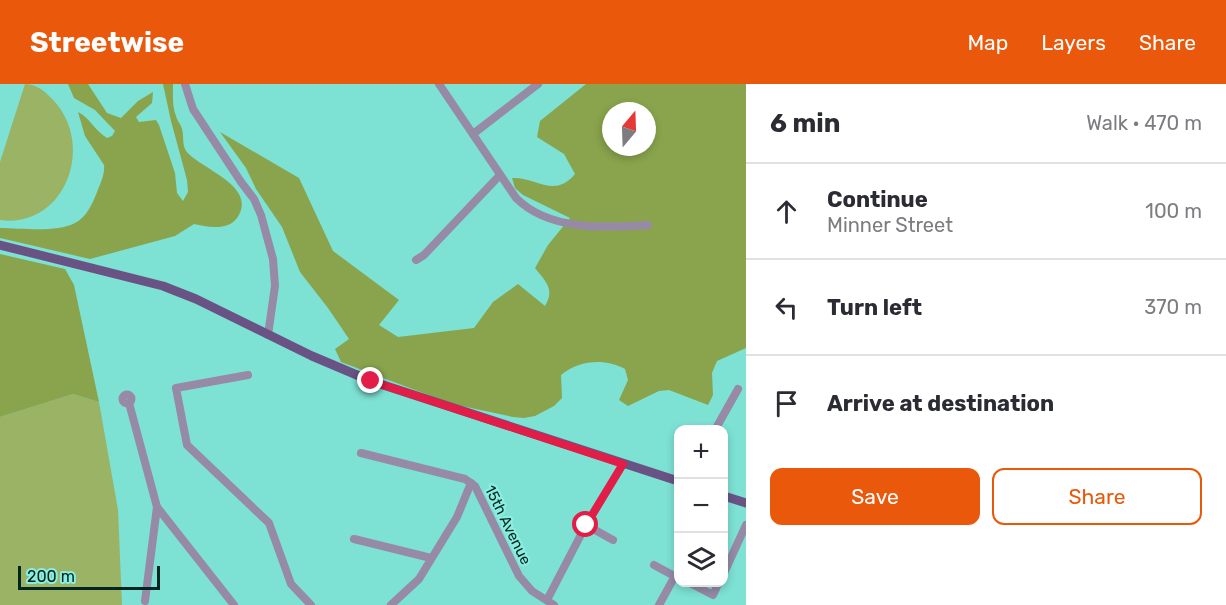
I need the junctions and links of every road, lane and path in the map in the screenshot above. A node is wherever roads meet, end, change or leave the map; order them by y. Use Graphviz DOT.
graph roads {
  1 [pos="185,84"];
  2 [pos="439,84"];
  3 [pos="538,84"];
  4 [pos="473,134"];
  5 [pos="500,175"];
  6 [pos="648,225"];
  7 [pos="0,245"];
  8 [pos="416,260"];
  9 [pos="268,335"];
  10 [pos="248,375"];
  11 [pos="738,389"];
  12 [pos="129,403"];
  13 [pos="717,425"];
  14 [pos="361,453"];
  15 [pos="623,464"];
  16 [pos="674,480"];
  17 [pos="471,483"];
  18 [pos="728,498"];
  19 [pos="746,503"];
  20 [pos="157,507"];
  21 [pos="586,525"];
  22 [pos="746,525"];
  23 [pos="354,539"];
  24 [pos="613,540"];
  25 [pos="431,558"];
  26 [pos="728,563"];
  27 [pos="654,565"];
  28 [pos="674,576"];
  29 [pos="674,580"];
  30 [pos="698,587"];
  31 [pos="717,587"];
  32 [pos="145,601"];
  33 [pos="550,603"];
  34 [pos="234,605"];
  35 [pos="311,605"];
  36 [pos="391,605"];
  37 [pos="658,605"];
  1 -- 9 [label="street"];
  2 -- 4 [label="street"];
  3 -- 4 [label="street"];
  4 -- 5 [label="street"];
  5 -- 6 [label="street"];
  5 -- 8 [label="street"];
  7 -- 9 [label="main road"];
  9 -- 15 [label="main road"];
  10 -- 35 [label="street"];
  11 -- 13 [label="street"];
  12 -- 20 [label="street"];
  14 -- 17 [label="street, 15th Avenue"];
  15 -- 16 [label="main road"];
  15 -- 21 [label="street"];
  17 -- 25 [label="street"];
  17 -- 33 [label="street, 15th Avenue"];
  18 -- 19 [label="main road"];
  20 -- 32 [label="street"];
  20 -- 34 [label="street"];
  21 -- 24 [label="street"];
  21 -- 33 [label="street"];
  22 -- 26 [label="street"];
  23 -- 25 [label="street"];
  25 -- 36 [label="street"];
  27 -- 28 [label="street"];
  29 -- 37 [label="street"];
  30 -- 31 [label="street"];
}
